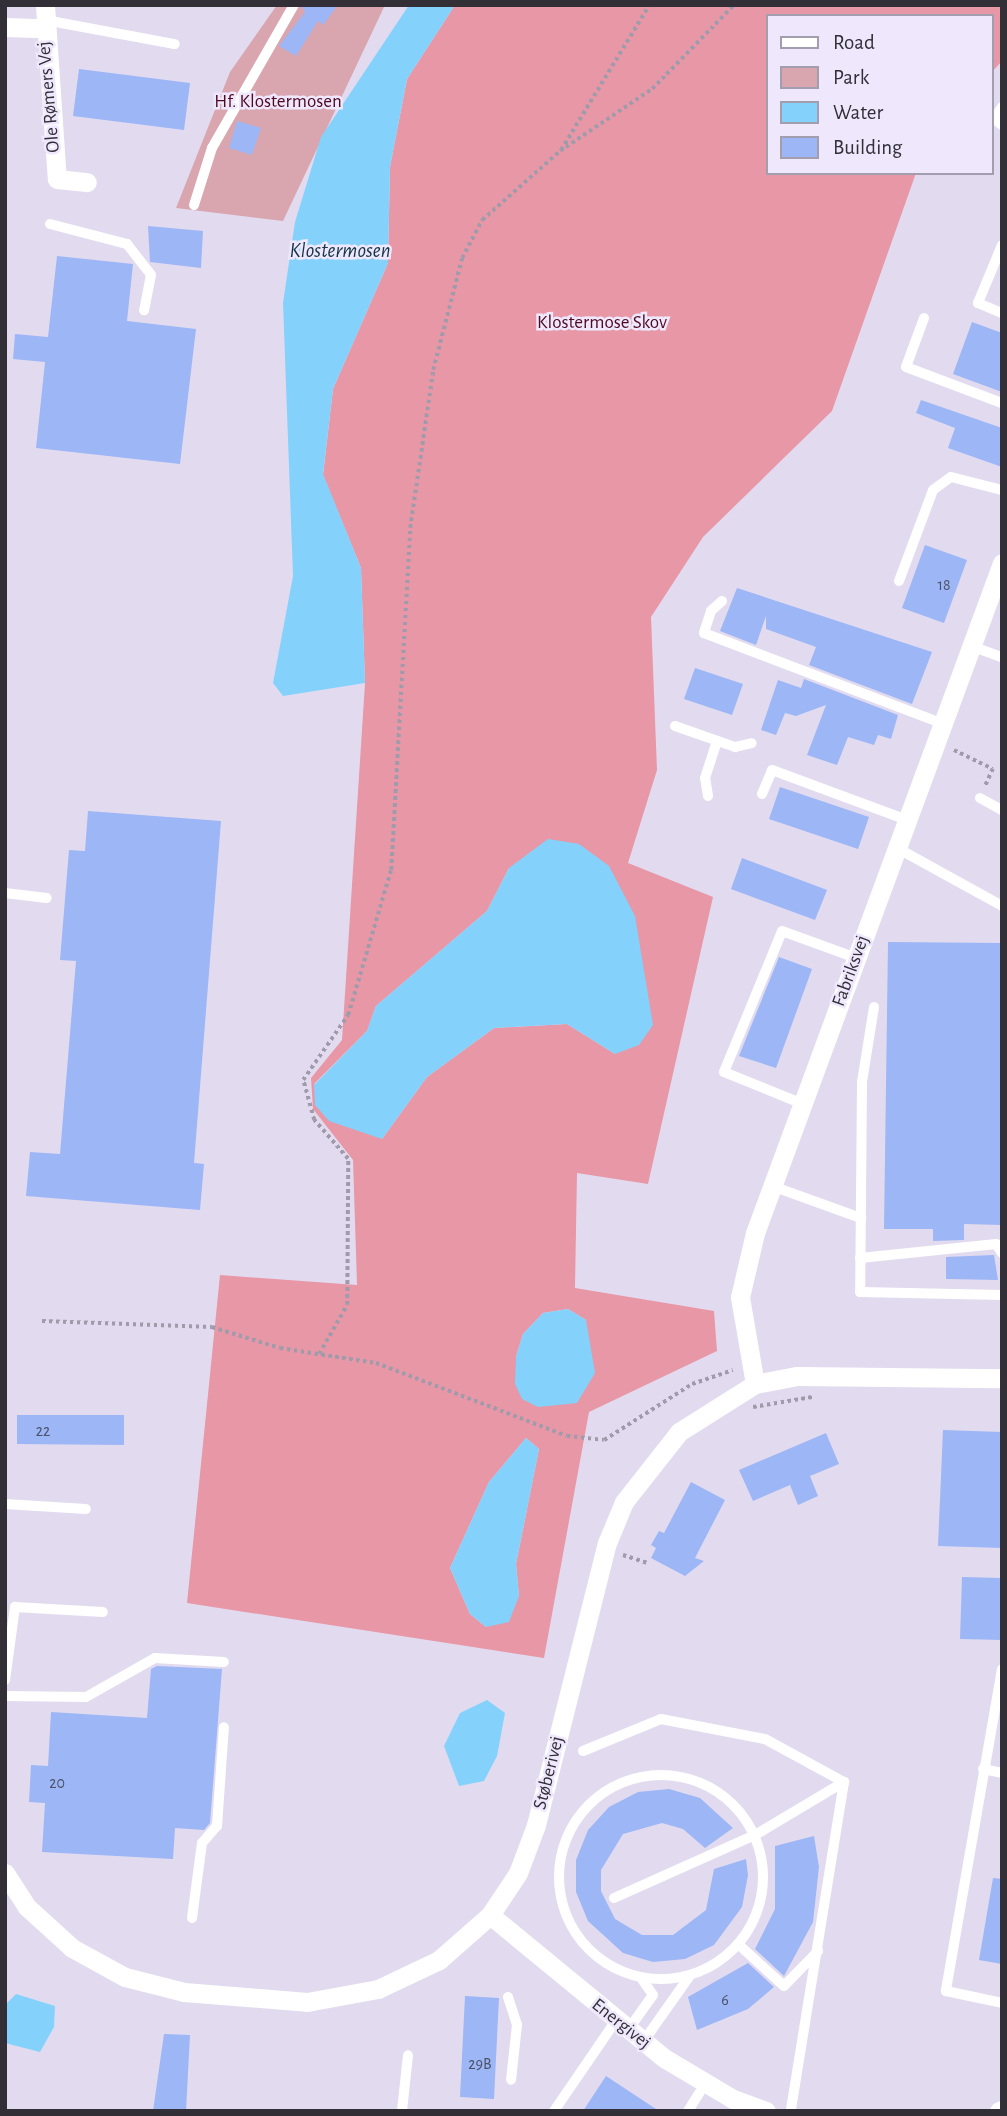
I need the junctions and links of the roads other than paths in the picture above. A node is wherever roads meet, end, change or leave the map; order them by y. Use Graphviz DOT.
graph roads {
  1 [pos="294,5"];
  2 [pos="44,18"];
  3 [pos="5,27"];
  4 [pos="175,44"];
  5 [pos="1002,107"];
  6 [pos="1002,125"];
  7 [pos="87,182"];
  8 [pos="194,205"];
  9 [pos="50,224"];
  10 [pos="1002,245"];
  11 [pos="144,310"];
  12 [pos="1002,313"];
  13 [pos="923,318"];
  14 [pos="1002,403"];
  15 [pos="1002,490"];
  16 [pos="1002,563"];
  17 [pos="899,581"];
  18 [pos="722,601"];
  19 [pos="971,646"];
  20 [pos="1002,657"];
  21 [pos="943,724"];
  22 [pos="675,726"];
  23 [pos="717,740"];
  24 [pos="752,743"];
  25 [pos="762,794"];
  26 [pos="708,796"];
  27 [pos="980,798"];
  28 [pos="1002,810"];
  29 [pos="908,820"];
  30 [pos="897,848"];
  31 [pos="5,893"];
  32 [pos="47,898"];
  33 [pos="1002,906"];
  34 [pos="856,958"];
  35 [pos="874,1007"];
  36 [pos="803,1104"];
  37 [pos="772,1186"];
  38 [pos="861,1218"];
  39 [pos="1002,1253"];
  40 [pos="860,1258"];
  41 [pos="1002,1295"];
  42 [pos="1002,1378"];
  43 [pos="755,1384"];
  44 [pos="5,1504"];
  45 [pos="86,1509"];
  46 [pos="103,1612"];
  47 [pos="224,1662"];
  48 [pos="1002,1669"];
  49 [pos="5,1680"];
  50 [pos="5,1696"];
  51 [pos="224,1727"];
  52 [pos="583,1751"];
  53 [pos="983,1769"];
  54 [pos="1002,1773"];
  55 [pos="844,1782"];
  56 [pos="755,1835"];
  57 [pos="5,1873"];
  58 [pos="614,1898"];
  59 [pos="490,1915"];
  60 [pos="192,1918"];
  61 [pos="738,1944"];
  62 [pos="818,1951"];
  63 [pos="689,1977"];
  64 [pos="642,1979"];
  65 [pos="508,1997"];
  66 [pos="1002,2003"];
  67 [pos="628,2032"];
  68 [pos="408,2055"];
  69 [pos="511,2080"];
  70 [pos="705,2084"];
  71 [pos="402,2111"];
  72 [pos="554,2111"];
  73 [pos="688,2111"];
  74 [pos="766,2111"];
  75 [pos="792,2111"];
  1 -- 8 [label="lane"];
  2 -- 3 [label="street, Ole Rømers Vej"];
  2 -- 4 [label="lane"];
  2 -- 7 [label="street, Ole Rømers Vej"];
  5 -- 6 [label="lane"];
  9 -- 11 [label="lane"];
  10 -- 12 [label="lane"];
  13 -- 14 [label="lane"];
  15 -- 17 [label="lane"];
  16 -- 19 [label="street, Fabriksvej"];
  18 -- 21 [label="lane"];
  19 -- 20 [label="lane"];
  19 -- 21 [label="street, Fabriksvej"];
  21 -- 29 [label="street, Fabriksvej"];
  22 -- 23 [label="lane"];
  23 -- 24 [label="lane"];
  23 -- 26 [label="lane"];
  25 -- 29 [label="lane"];
  27 -- 28 [label="lane"];
  29 -- 30 [label="street, Fabriksvej"];
  30 -- 33 [label="lane"];
  30 -- 34 [label="street, Fabriksvej"];
  31 -- 32 [label="lane"];
  34 -- 36 [label="street, Fabriksvej"];
  34 -- 36 [label="lane"];
  35 -- 38 [label="lane"];
  36 -- 37 [label="street, Fabriksvej"];
  37 -- 38 [label="lane"];
  37 -- 43 [label="street, Fabriksvej"];
  38 -- 40 [label="lane"];
  39 -- 40 [label="lane"];
  40 -- 41 [label="lane"];
  42 -- 43 [label="street, Støberivej"];
  43 -- 59 [label="street, Støberivej"];
  44 -- 45 [label="lane"];
  46 -- 49 [label="lane"];
  47 -- 50 [label="lane"];
  48 -- 53 [label="lane"];
  51 -- 60 [label="lane"];
  52 -- 55 [label="lane"];
  53 -- 54 [label="lane"];
  53 -- 66 [label="lane"];
  55 -- 56 [label="lane"];
  55 -- 62 [label="lane"];
  56 -- 58 [label="lane"];
  56 -- 61 [label="lane"];
  56 -- 64 [label="lane"];
  57 -- 59 [label="street, Støberivej"];
  59 -- 67 [label="street, Energivej"];
  61 -- 62 [label="lane"];
  61 -- 63 [label="lane"];
  62 -- 75 [label="lane"];
  63 -- 64 [label="lane"];
  63 -- 67 [label="lane"];
  64 -- 67 [label="lane"];
  65 -- 69 [label="lane"];
  67 -- 70 [label="street, Energivej"];
  67 -- 72 [label="lane"];
  68 -- 71 [label="lane"];
  70 -- 73 [label="lane"];
  70 -- 74 [label="street, Energivej"];
}
